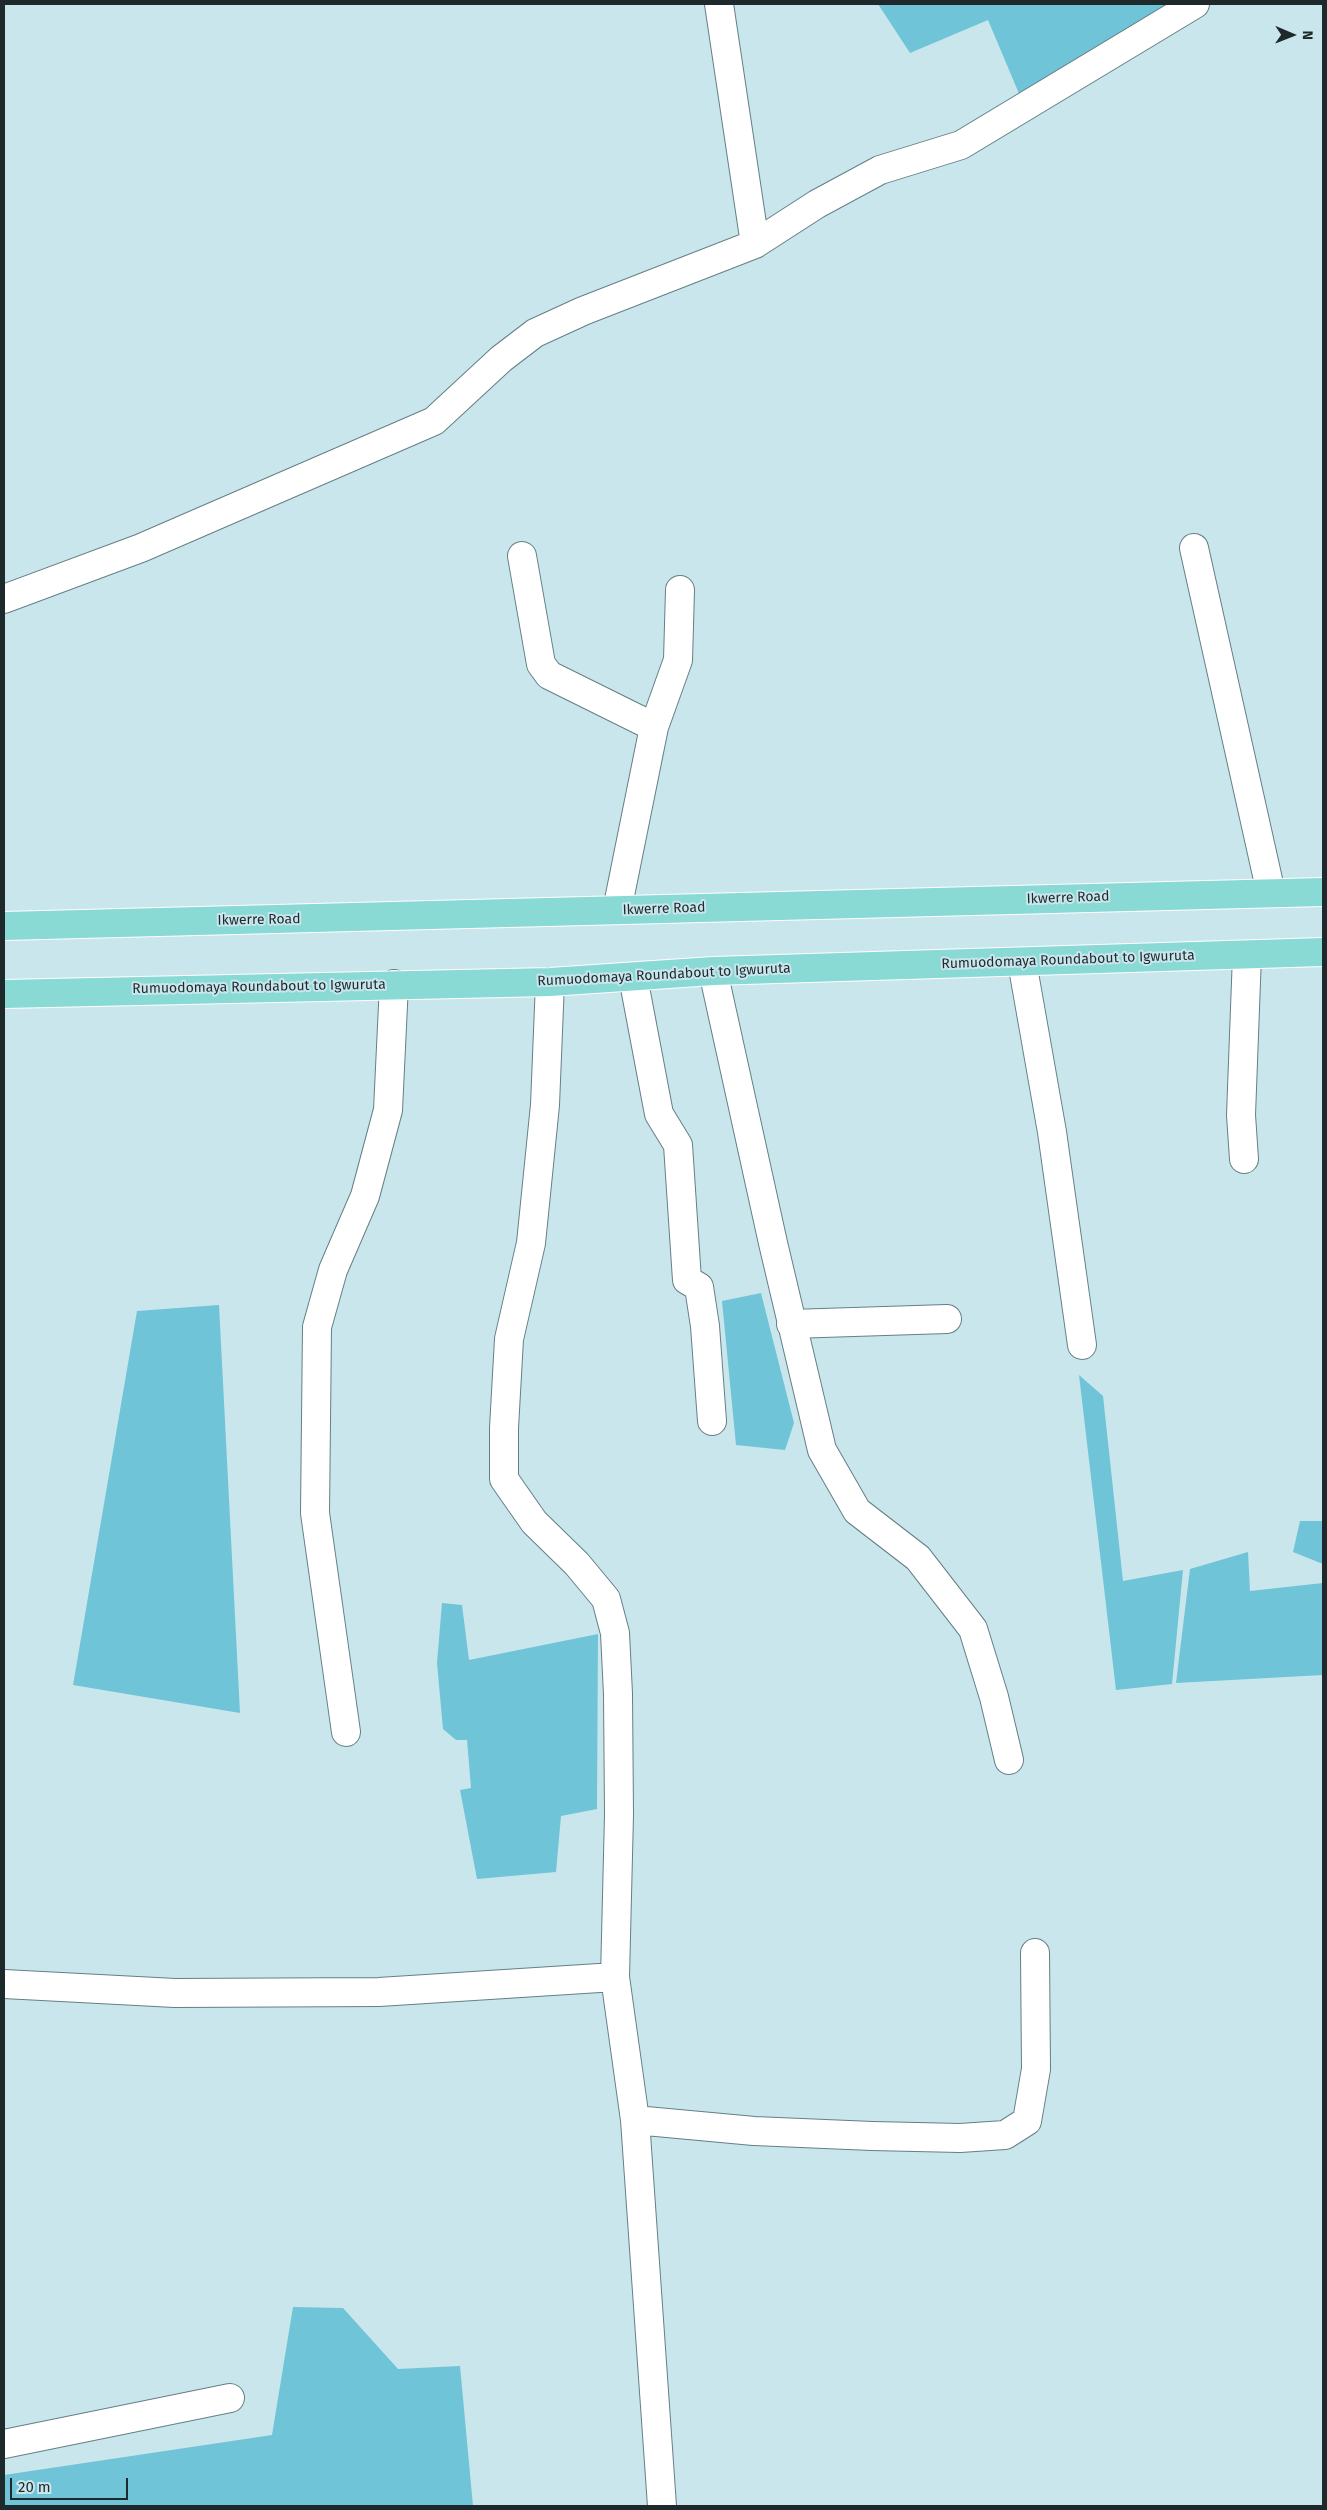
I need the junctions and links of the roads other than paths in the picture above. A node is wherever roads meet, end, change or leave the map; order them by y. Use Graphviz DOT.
graph roads {
  1 [pos="719,4"];
  2 [pos="1194,4"];
  3 [pos="755,244"];
  4 [pos="1194,548"];
  5 [pos="522,556"];
  6 [pos="680,590"];
  7 [pos="4,599"];
  8 [pos="654,726"];
  9 [pos="1323,892"];
  10 [pos="1271,893"];
  11 [pos="617,910"];
  12 [pos="4,926"];
  13 [pos="1323,952"];
  14 [pos="1247,955"];
  15 [pos="1022,962"];
  16 [pos="713,972"];
  17 [pos="633,977"];
  18 [pos="550,982"];
  19 [pos="394,984"];
  20 [pos="4,994"];
  21 [pos="1244,1159"];
  22 [pos="947,1319"];
  23 [pos="791,1324"];
  24 [pos="1082,1345"];
  25 [pos="712,1421"];
  26 [pos="346,1732"];
  27 [pos="1009,1760"];
  28 [pos="1035,1953"];
  29 [pos="615,1977"];
  30 [pos="4,1984"];
  31 [pos="635,2120"];
  32 [pos="230,2398"];
  33 [pos="4,2444"];
  34 [pos="662,2506"];
  1 -- 3 [label="street"];
  2 -- 3 [label="street"];
  3 -- 7 [label="street"];
  4 -- 10 [label="street"];
  5 -- 8 [label="street"];
  6 -- 8 [label="street"];
  8 -- 11 [label="street"];
  9 -- 10 [label="main road, Ikwerre Road"];
  10 -- 11 [label="main road, Ikwerre Road"];
  11 -- 12 [label="main road, Ikwerre Road"];
  13 -- 14 [label="main road, Rumuodomaya Roundabout to Igwuruta"];
  14 -- 15 [label="main road, Rumuodomaya Roundabout to Igwuruta"];
  14 -- 21 [label="street"];
  15 -- 16 [label="main road, Rumuodomaya Roundabout to Igwuruta"];
  15 -- 24 [label="street"];
  16 -- 17 [label="main road, Rumuodomaya Roundabout to Igwuruta"];
  16 -- 23 [label="street"];
  17 -- 18 [label="main road, Rumuodomaya Roundabout to Igwuruta"];
  17 -- 25 [label="street"];
  18 -- 19 [label="main road, Rumuodomaya Roundabout to Igwuruta"];
  18 -- 29 [label="street"];
  19 -- 20 [label="main road, Rumuodomaya Roundabout to Igwuruta"];
  19 -- 26 [label="street"];
  22 -- 23 [label="street"];
  23 -- 27 [label="street"];
  28 -- 31 [label="street"];
  29 -- 30 [label="street"];
  29 -- 31 [label="street"];
  31 -- 34 [label="street"];
  32 -- 33 [label="street"];
}
